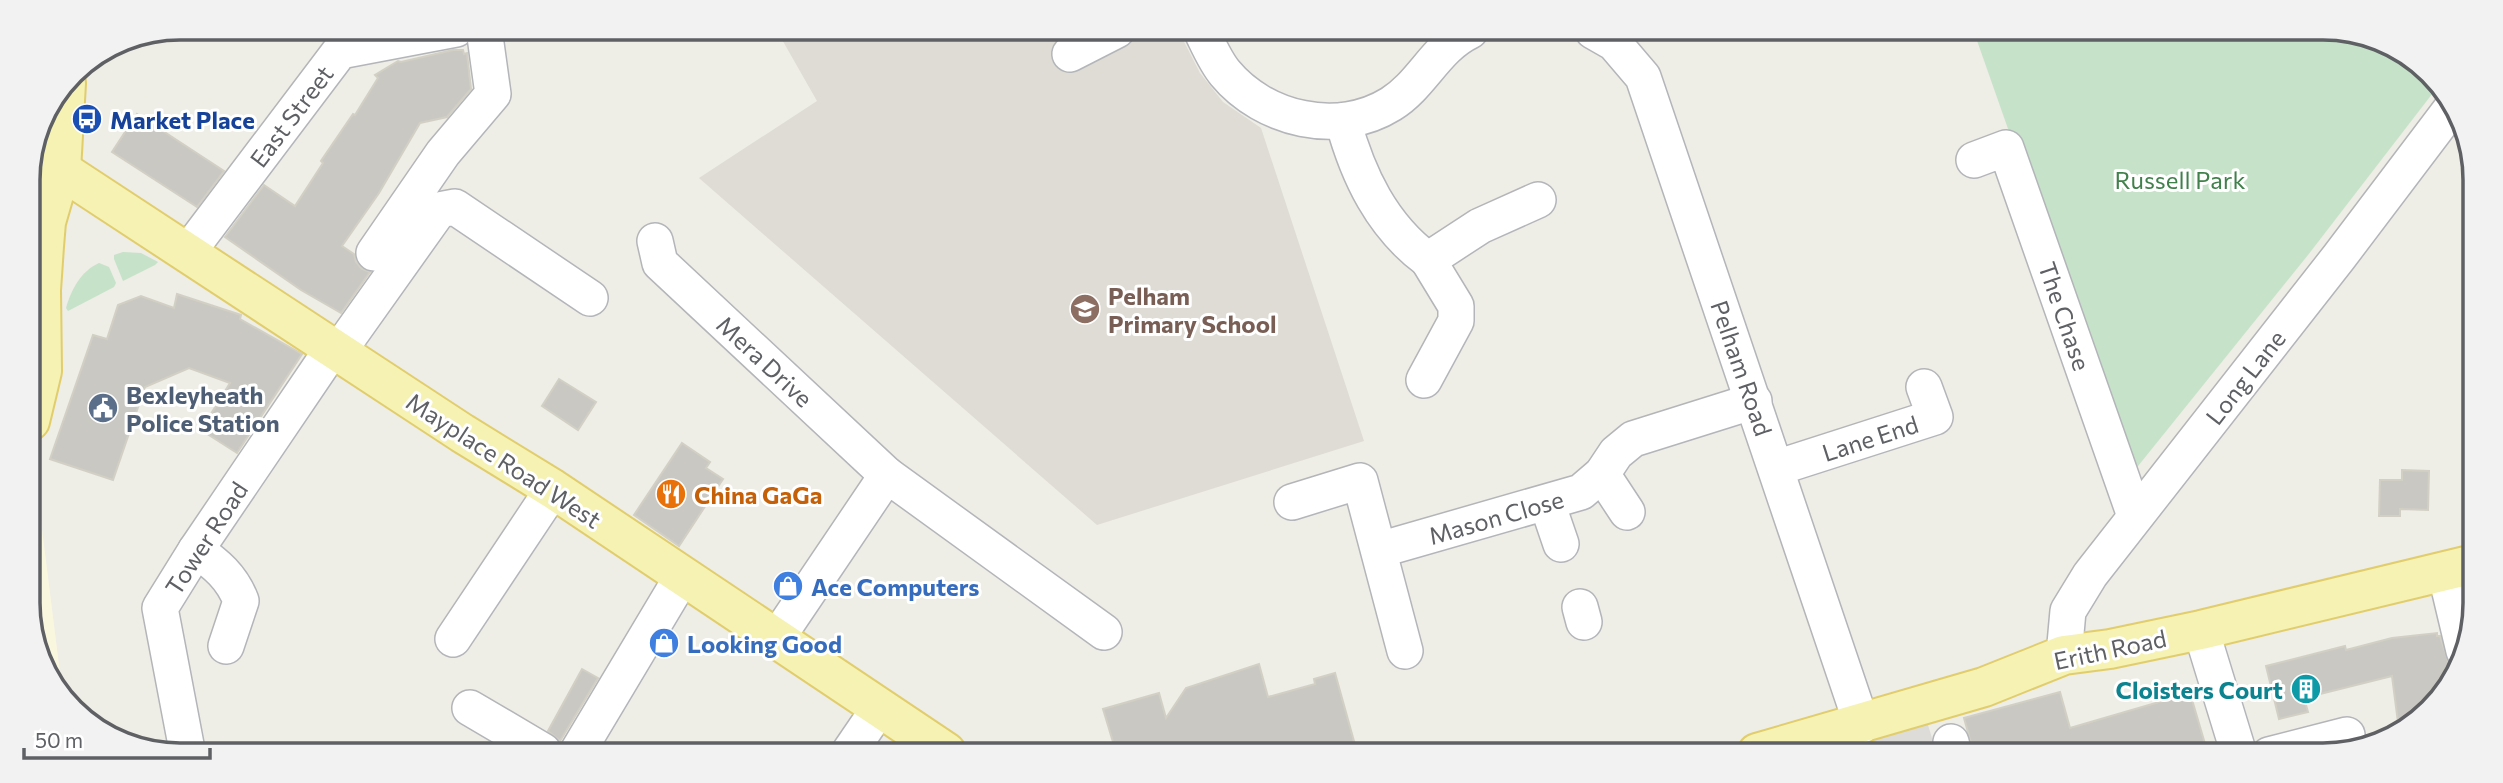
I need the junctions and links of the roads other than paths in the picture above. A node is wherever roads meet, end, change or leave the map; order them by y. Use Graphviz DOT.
graph roads {
  1 [pos="1458,40"];
  2 [pos="1614,40"];
  3 [pos="393,41"];
  4 [pos="486,41"];
  5 [pos="1096,41"];
  6 [pos="1207,41"];
  7 [pos="1070,54"];
  8 [pos="59,112"];
  9 [pos="2446,115"];
  10 [pos="1343,121"];
  11 [pos="1974,160"];
  12 [pos="47,161"];
  13 [pos="1538,200"];
  14 [pos="655,241"];
  15 [pos="192,247"];
  16 [pos="41,252"];
  17 [pos="374,253"];
  18 [pos="1428,260"];
  19 [pos="590,298"];
  20 [pos="336,350"];
  21 [pos="41,354"];
  22 [pos="41,377"];
  23 [pos="1424,380"];
  24 [pos="1924,387"];
  25 [pos="1754,401"];
  26 [pos="1776,468"];
  27 [pos="1602,474"];
  28 [pos="887,475"];
  29 [pos="552,489"];
  30 [pos="1292,502"];
  31 [pos="1548,503"];
  32 [pos="1627,512"];
  33 [pos="2135,516"];
  34 [pos="1561,544"];
  35 [pos="196,550"];
  36 [pos="1379,550"];
  37 [pos="2457,568"];
  38 [pos="682,577"];
  39 [pos="2462,623"];
  40 [pos="2201,630"];
  41 [pos="1104,632"];
  42 [pos="777,638"];
  43 [pos="453,639"];
  44 [pos="226,646"];
  45 [pos="1405,651"];
  46 [pos="2064,655"];
  47 [pos="880,707"];
  48 [pos="470,708"];
  49 [pos="2347,735"];
  50 [pos="1847,737"];
  51 [pos="1818,742"];
  52 [pos="2235,742"];
  53 [pos="2320,742"];
  54 [pos="186,743"];
  55 [pos="529,743"];
  56 [pos="583,743"];
  57 [pos="856,743"];
  58 [pos="933,743"];
  1 -- 10 [label="street"];
  2 -- 25 [label="street, Pelham Road"];
  3 -- 15 [label="street, East Street"];
  4 -- 17 [label="street"];
  5 -- 7 [label="street"];
  6 -- 10 [label="street"];
  8 -- 12 [label="main road"];
  9 -- 33 [label="street, Long Lane"];
  10 -- 18 [label="street"];
  11 -- 33 [label="street, The Chase"];
  12 -- 15 [label="main road, Mayplace Road West"];
  12 -- 16 [label="main road"];
  13 -- 18 [label="street"];
  14 -- 28 [label="street, Mera Drive"];
  15 -- 20 [label="main road, Mayplace Road West"];
  18 -- 23 [label="street"];
  19 -- 20 [label="street, Tower Road"];
  20 -- 29 [label="main road, Mayplace Road West"];
  20 -- 35 [label="street, Tower Road"];
  21 -- 22 [label="main road"];
  24 -- 26 [label="street, Lane End"];
  25 -- 26 [label="street, Pelham Road"];
  25 -- 27 [label="street, Mason Close"];
  26 -- 50 [label="street, Pelham Road"];
  27 -- 31 [label="street, Mason Close"];
  27 -- 32 [label="street"];
  28 -- 41 [label="street, Mera Drive"];
  28 -- 42 [label="street"];
  29 -- 38 [label="main road, Mayplace Road West"];
  29 -- 43 [label="street"];
  30 -- 36 [label="street"];
  31 -- 34 [label="street"];
  31 -- 36 [label="street, Mason Close"];
  33 -- 46 [label="street, Long Lane"];
  35 -- 44 [label="street"];
  35 -- 54 [label="street, Tower Road"];
  36 -- 45 [label="street"];
  37 -- 39 [label="street"];
  37 -- 40 [label="main road, Erith Road"];
  38 -- 42 [label="main road, Mayplace Road West"];
  38 -- 56 [label="street"];
  40 -- 46 [label="main road, Erith Road"];
  40 -- 52 [label="street"];
  42 -- 47 [label="main road, Mayplace Road West"];
  46 -- 50 [label="main road, Erith Road"];
  47 -- 57 [label="street"];
  47 -- 58 [label="main road, Mayplace Road West"];
  48 -- 55 [label="street"];
  49 -- 53 [label="street"];
  50 -- 51 [label="main road, Erith Road"];
}
